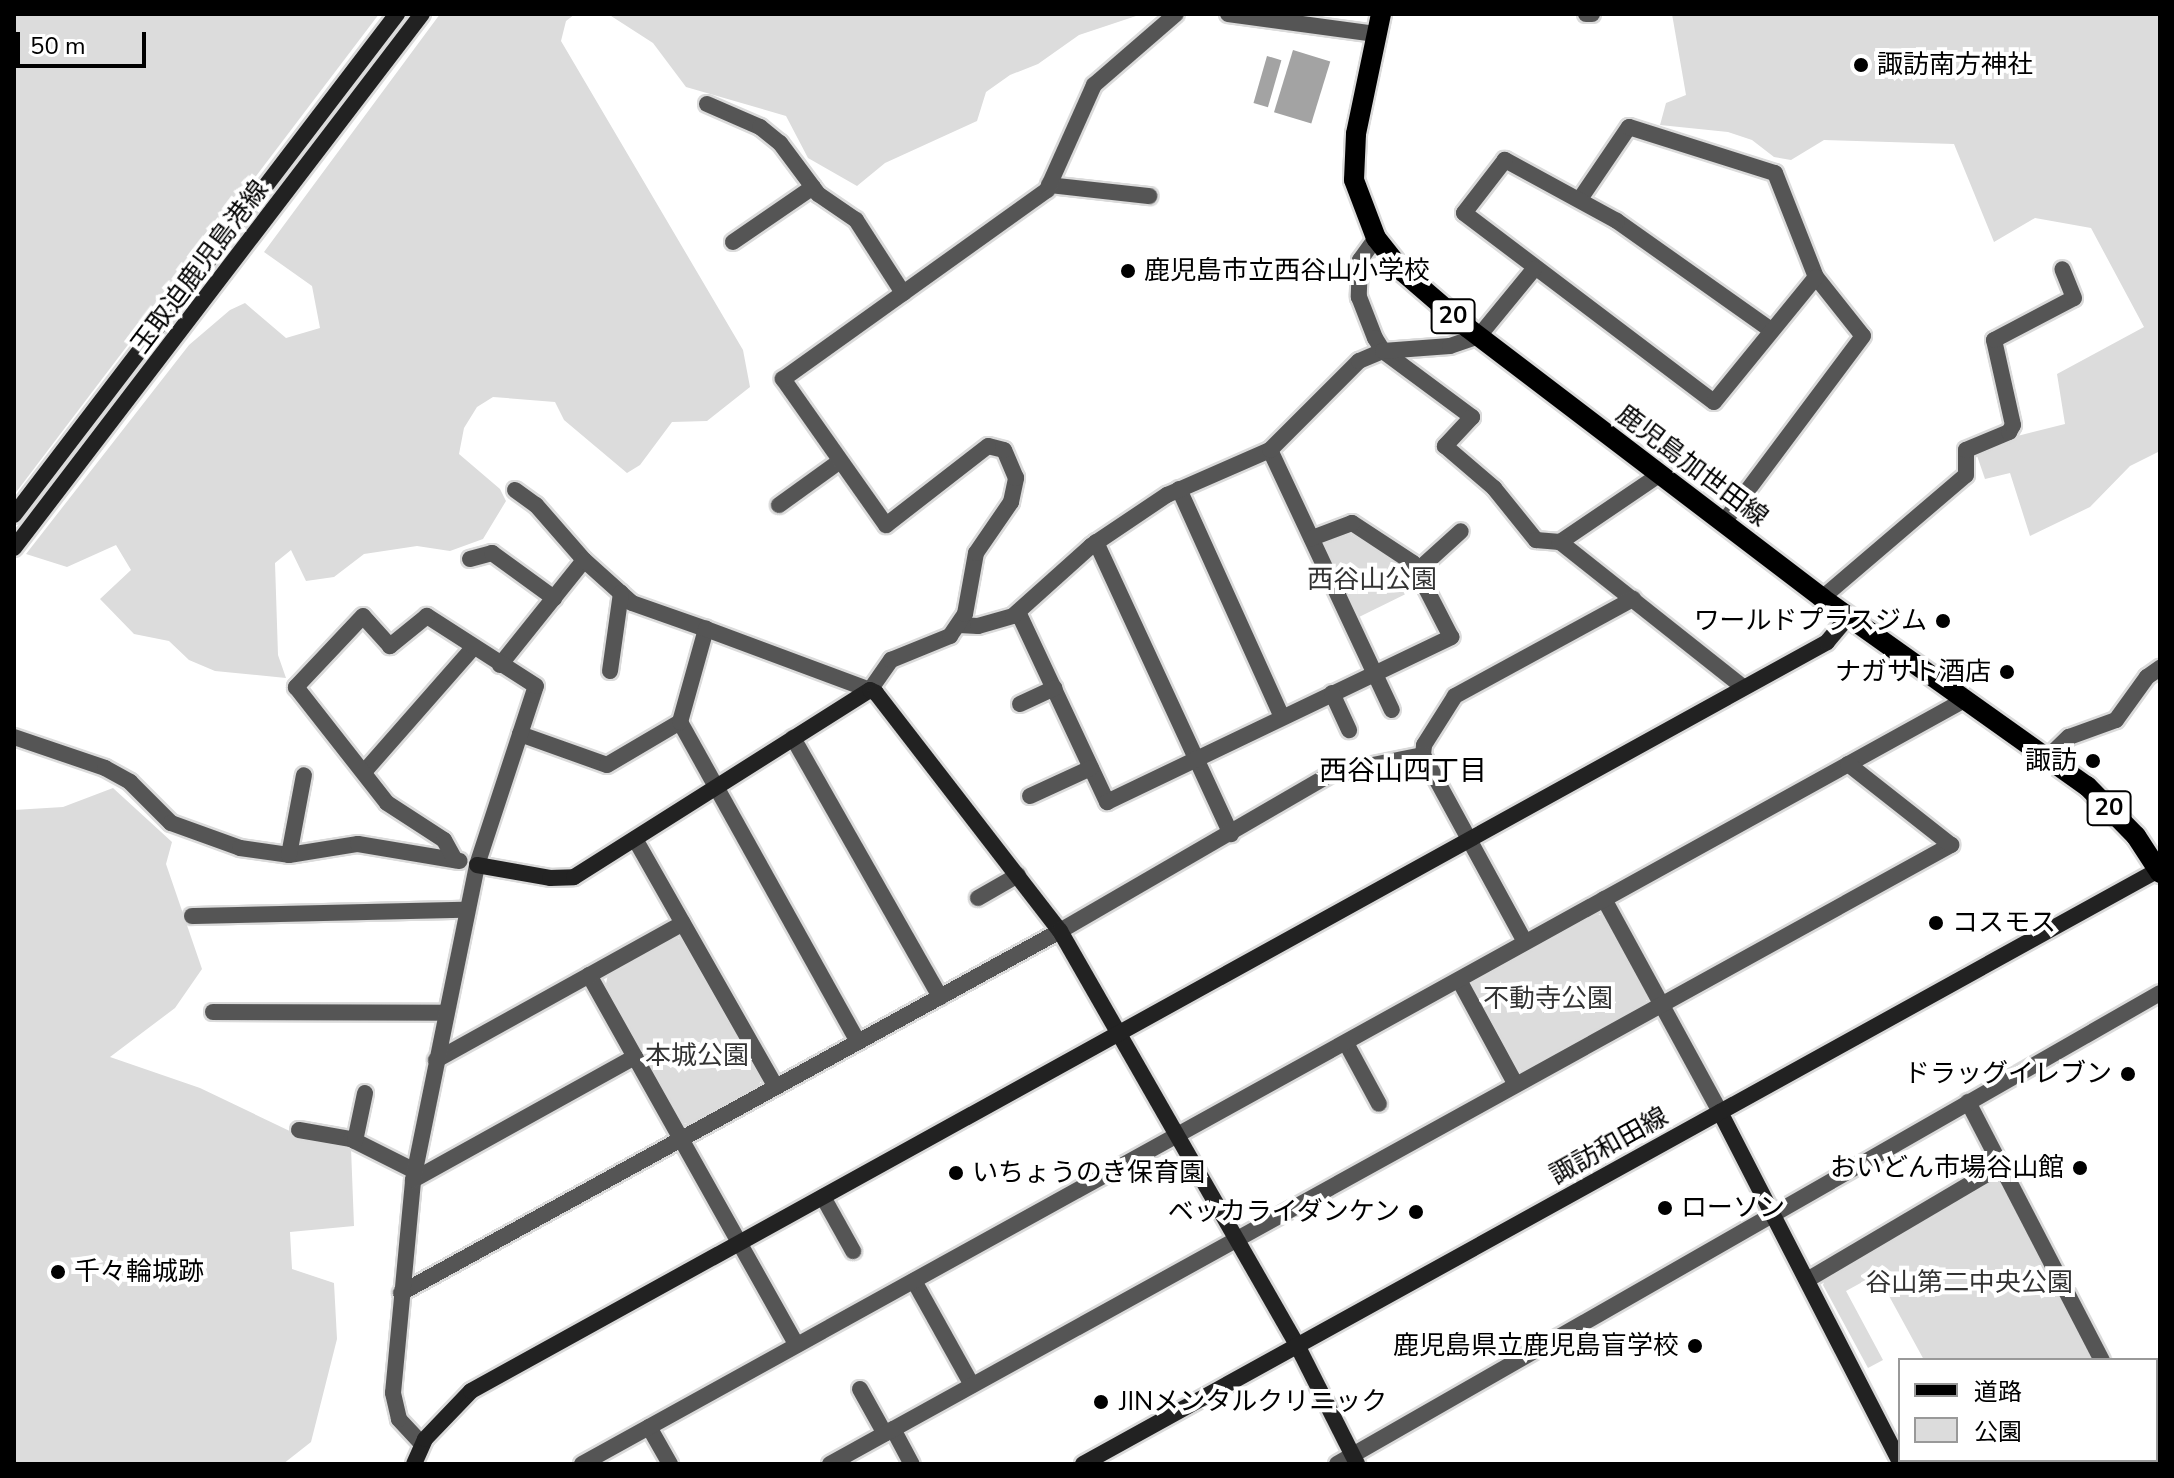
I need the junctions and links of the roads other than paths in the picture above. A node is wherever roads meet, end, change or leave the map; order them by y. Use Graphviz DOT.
graph roads {
  1 [pos="397,14"];
  2 [pos="422,14"];
  3 [pos="1176,14"];
  4 [pos="1228,14"];
  5 [pos="1586,14"];
  6 [pos="1592,14"];
  7 [pos="1378,24"];
  8 [pos="707,104"];
  9 [pos="1049,185"];
  10 [pos="813,187"];
  11 [pos="1149,196"];
  12 [pos="1580,199"];
  13 [pos="1376,238"];
  14 [pos="733,242"];
  15 [pos="1534,269"];
  16 [pos="2062,269"];
  17 [pos="1816,277"];
  18 [pos="903,293"];
  19 [pos="1771,330"];
  20 [pos="1479,336"];
  21 [pos="1383,351"];
  22 [pos="1270,450"];
  23 [pos="840,461"];
  24 [pos="1659,475"];
  25 [pos="1179,489"];
  26 [pos="515,490"];
  27 [pos="779,505"];
  28 [pos="14,515"];
  29 [pos="1723,523"];
  30 [pos="1461,531"];
  31 [pos="1312,538"];
  32 [pos="1096,542"];
  33 [pos="1560,542"];
  34 [pos="14,548"];
  35 [pos="470,559"];
  36 [pos="584,560"];
  37 [pos="1417,571"];
  38 [pos="621,593"];
  39 [pos="554,598"];
  40 [pos="1822,598"];
  41 [pos="1633,599"];
  42 [pos="1018,612"];
  43 [pos="1848,617"];
  44 [pos="959,625"];
  45 [pos="706,629"];
  46 [pos="473,648"];
  47 [pos="500,665"];
  48 [pos="2160,668"];
  49 [pos="610,671"];
  50 [pos="1375,673"];
  51 [pos="1743,687"];
  52 [pos="1054,688"];
  53 [pos="870,690"];
  54 [pos="1332,693"];
  55 [pos="1966,699"];
  56 [pos="1020,704"];
  57 [pos="1392,710"];
  58 [pos="1282,717"];
  59 [pos="680,722"];
  60 [pos="1349,730"];
  61 [pos="520,734"];
  62 [pos="14,737"];
  63 [pos="793,738"];
  64 [pos="1423,755"];
  65 [pos="2048,757"];
  66 [pos="1197,759"];
  67 [pos="1848,764"];
  68 [pos="1091,768"];
  69 [pos="364,772"];
  70 [pos="304,775"];
  71 [pos="716,787"];
  72 [pos="1030,796"];
  73 [pos="1231,834"];
  74 [pos="635,839"];
  75 [pos="1468,839"];
  76 [pos="289,855"];
  77 [pos="455,860"];
  78 [pos="477,865"];
  79 [pos="2159,872"];
  80 [pos="1018,875"];
  81 [pos="978,898"];
  82 [pos="1604,899"];
  83 [pos="466,910"];
  84 [pos="192,916"];
  85 [pos="683,923"];
  86 [pos="1060,931"];
  87 [pos="1525,942"];
  88 [pos="589,975"];
  89 [pos="1459,980"];
  90 [pos="2160,993"];
  91 [pos="940,997"];
  92 [pos="1662,1005"];
  93 [pos="213,1012"];
  94 [pos="446,1013"];
  95 [pos="1119,1032"];
  96 [pos="858,1042"];
  97 [pos="1346,1043"];
  98 [pos="635,1057"];
  99 [pos="436,1060"];
  100 [pos="1516,1085"];
  101 [pos="776,1087"];
  102 [pos="365,1093"];
  103 [pos="1968,1102"];
  104 [pos="1379,1104"];
  105 [pos="1720,1112"];
  106 [pos="299,1130"];
  107 [pos="1178,1135"];
  108 [pos="681,1139"];
  109 [pos="355,1141"];
  110 [pos="2002,1165"];
  111 [pos="414,1176"];
  112 [pos="823,1197"];
  113 [pos="1774,1214"];
  114 [pos="1237,1239"];
  115 [pos="740,1243"];
  116 [pos="853,1251"];
  117 [pos="1807,1280"];
  118 [pos="914,1281"];
  119 [pos="401,1293"];
  120 [pos="797,1345"];
  121 [pos="1297,1345"];
  122 [pos="2101,1358"];
  123 [pos="972,1385"];
  124 [pos="860,1389"];
  125 [pos="649,1427"];
  126 [pos="889,1432"];
  127 [pos="422,1444"];
  128 [pos="1898,1458"];
  129 [pos="1355,1460"];
  130 [pos="414,1464"];
  131 [pos="582,1464"];
  132 [pos="670,1464"];
  133 [pos="830,1464"];
  134 [pos="912,1464"];
  135 [pos="1083,1464"];
  136 [pos="1337,1464"];
  1 -- 28 [label="street, 玉取迫鹿児島港線"];
  2 -- 34 [label="street, 玉取迫鹿児島港線"];
  3 -- 9 [label="street"];
  4 -- 7 [label="street"];
  5 -- 6 [label="street"];
  7 -- 13 [label="main road, 鹿児島加世田線 / 20"];
  8 -- 10 [label="street"];
  9 -- 11 [label="street"];
  9 -- 18 [label="street"];
  10 -- 14 [label="street"];
  10 -- 18 [label="street"];
  12 -- 15 [label="street"];
  12 -- 17 [label="street"];
  12 -- 19 [label="street"];
  13 -- 20 [label="main road, 鹿児島加世田線 / 20"];
  13 -- 21 [label="street"];
  15 -- 19 [label="street"];
  15 -- 20 [label="street"];
  16 -- 40 [label="street"];
  17 -- 19 [label="street"];
  17 -- 29 [label="street"];
  18 -- 23 [label="street"];
  20 -- 21 [label="street"];
  20 -- 24 [label="main road, 鹿児島加世田線 / 20"];
  21 -- 22 [label="street"];
  21 -- 33 [label="street"];
  22 -- 25 [label="street"];
  22 -- 31 [label="street"];
  23 -- 27 [label="street"];
  23 -- 44 [label="street"];
  24 -- 29 [label="main road, 鹿児島加世田線 / 20"];
  24 -- 33 [label="street"];
  25 -- 32 [label="street"];
  25 -- 58 [label="street"];
  26 -- 36 [label="street"];
  29 -- 40 [label="main road, 鹿児島加世田線 / 20"];
  30 -- 37 [label="street"];
  31 -- 37 [label="street"];
  31 -- 50 [label="street"];
  32 -- 42 [label="street"];
  32 -- 66 [label="street"];
  33 -- 41 [label="street"];
  35 -- 39 [label="street"];
  36 -- 38 [label="street"];
  36 -- 39 [label="street"];
  37 -- 50 [label="street"];
  38 -- 45 [label="street"];
  38 -- 49 [label="street"];
  39 -- 47 [label="street"];
  40 -- 43 [label="main road, 鹿児島加世田線 / 20"];
  41 -- 51 [label="street"];
  41 -- 64 [label="street"];
  42 -- 44 [label="street"];
  42 -- 52 [label="street"];
  43 -- 51 [label="street"];
  43 -- 55 [label="main road, 鹿児島加世田線 / 20"];
  44 -- 53 [label="street"];
  45 -- 53 [label="street"];
  45 -- 59 [label="street"];
  46 -- 47 [label="street"];
  46 -- 69 [label="street"];
  46 -- 69 [label="street"];
  47 -- 61 [label="street"];
  48 -- 65 [label="street"];
  50 -- 54 [label="street"];
  50 -- 57 [label="street"];
  51 -- 75 [label="street"];
  52 -- 56 [label="street"];
  52 -- 68 [label="street"];
  53 -- 63 [label="street"];
  53 -- 80 [label="street"];
  54 -- 58 [label="street"];
  54 -- 60 [label="street"];
  55 -- 65 [label="main road, 鹿児島加世田線 / 20"];
  55 -- 67 [label="street"];
  58 -- 66 [label="street"];
  59 -- 61 [label="street"];
  59 -- 71 [label="street"];
  61 -- 78 [label="street"];
  62 -- 76 [label="street"];
  63 -- 71 [label="street"];
  63 -- 91 [label="street"];
  64 -- 73 [label="street"];
  64 -- 75 [label="street"];
  65 -- 79 [label="main road, 鹿児島加世田線 / 20"];
  66 -- 68 [label="street"];
  66 -- 73 [label="street"];
  67 -- 82 [label="street"];
  67 -- 92 [label="street"];
  68 -- 72 [label="street"];
  69 -- 77 [label="street"];
  70 -- 76 [label="street"];
  71 -- 74 [label="street"];
  71 -- 96 [label="street"];
  73 -- 86 [label="street"];
  74 -- 78 [label="street"];
  74 -- 85 [label="street"];
  75 -- 87 [label="street"];
  75 -- 95 [label="street"];
  76 -- 77 [label="street"];
  77 -- 78 [label="street"];
  78 -- 83 [label="street"];
  79 -- 105 [label="street, 諏訪和田線"];
  80 -- 81 [label="street"];
  80 -- 86 [label="street"];
  82 -- 87 [label="street"];
  82 -- 92 [label="street"];
  83 -- 84 [label="street"];
  83 -- 94 [label="street"];
  85 -- 88 [label="street"];
  85 -- 101 [label="street"];
  86 -- 91 [label="street"];
  86 -- 95 [label="street"];
  87 -- 89 [label="street"];
  88 -- 98 [label="street"];
  88 -- 99 [label="street"];
  89 -- 97 [label="street"];
  89 -- 100 [label="street"];
  90 -- 103 [label="street"];
  91 -- 96 [label="street"];
  92 -- 100 [label="street"];
  92 -- 105 [label="street"];
  93 -- 94 [label="street"];
  94 -- 99 [label="street"];
  95 -- 107 [label="street"];
  95 -- 112 [label="street"];
  96 -- 101 [label="street"];
  97 -- 104 [label="street"];
  97 -- 107 [label="street"];
  98 -- 108 [label="street"];
  98 -- 111 [label="street"];
  99 -- 111 [label="street"];
  100 -- 114 [label="street"];
  101 -- 108 [label="street"];
  102 -- 109 [label="street"];
  103 -- 110 [label="street"];
  103 -- 113 [label="street"];
  105 -- 113 [label="street"];
  105 -- 121 [label="street, 諏訪和田線"];
  106 -- 109 [label="street"];
  107 -- 114 [label="street"];
  107 -- 118 [label="street"];
  108 -- 115 [label="street"];
  108 -- 119 [label="street"];
  109 -- 111 [label="street"];
  110 -- 117 [label="street"];
  110 -- 122 [label="street"];
  111 -- 119 [label="street"];
  112 -- 115 [label="street"];
  112 -- 116 [label="street"];
  113 -- 117 [label="street"];
  113 -- 129 [label="street"];
  114 -- 121 [label="street"];
  114 -- 123 [label="street"];
  115 -- 120 [label="street"];
  115 -- 127 [label="street"];
  117 -- 128 [label="street"];
  118 -- 120 [label="street"];
  118 -- 123 [label="street"];
  119 -- 127 [label="street"];
  120 -- 125 [label="street"];
  121 -- 129 [label="street"];
  121 -- 135 [label="street, 諏訪和田線"];
  123 -- 126 [label="street"];
  124 -- 126 [label="street"];
  125 -- 131 [label="street"];
  125 -- 132 [label="street"];
  126 -- 133 [label="street"];
  126 -- 134 [label="street"];
  127 -- 130 [label="street"];
  129 -- 136 [label="street"];
}
